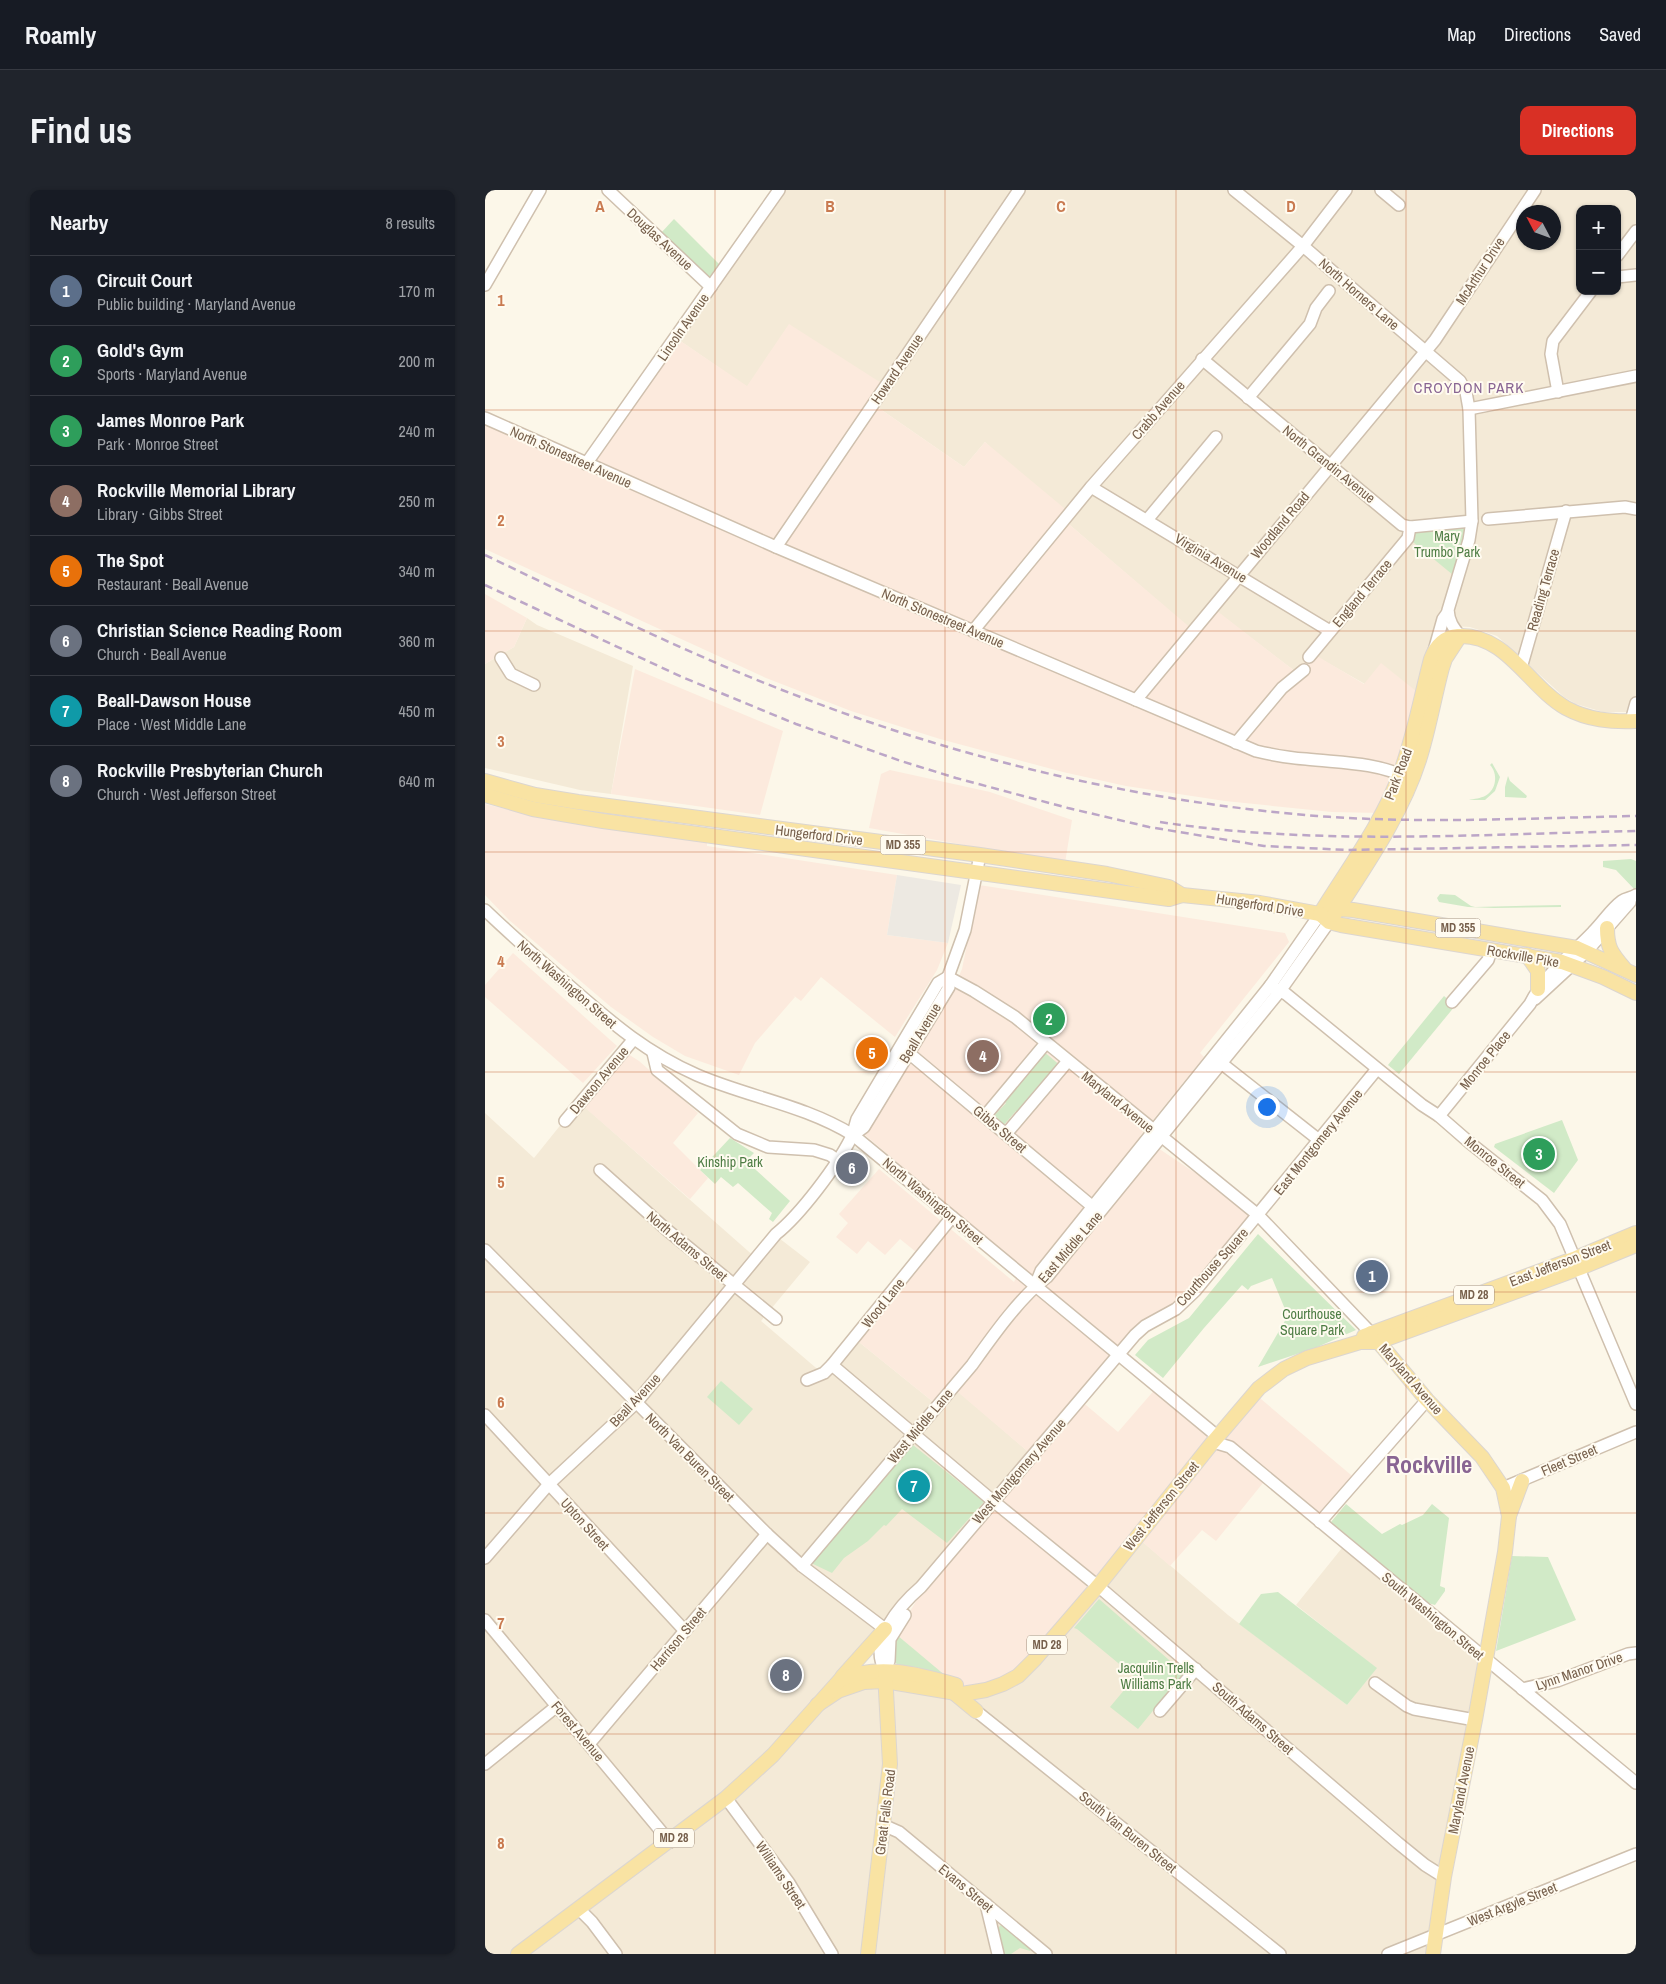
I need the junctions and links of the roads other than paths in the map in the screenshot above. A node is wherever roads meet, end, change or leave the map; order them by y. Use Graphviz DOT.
graph roads {
  1 [pos="540,190"];
  2 [pos="608,190"];
  3 [pos="779,190"];
  4 [pos="1019,190"];
  5 [pos="1234,190"];
  6 [pos="1346,190"];
  7 [pos="1381,190"];
  8 [pos="1535,190"];
  9 [pos="1399,204"];
  10 [pos="1636,231"];
  11 [pos="1303,246"];
  12 [pos="1621,251"];
  13 [pos="1636,275"];
  14 [pos="1621,277"];
  15 [pos="485,286"];
  16 [pos="711,287"];
  17 [pos="1329,291"];
  18 [pos="1588,295"];
  19 [pos="1425,351"];
  20 [pos="1202,359"];
  21 [pos="1636,376"];
  22 [pos="1558,392"];
  23 [pos="1248,398"];
  24 [pos="1469,409"];
  25 [pos="485,418"];
  26 [pos="1215,437"];
  27 [pos="586,464"];
  28 [pos="1330,466"];
  29 [pos="1091,487"];
  30 [pos="1636,509"];
  31 [pos="1566,511"];
  32 [pos="1147,520"];
  33 [pos="1488,520"];
  34 [pos="1472,521"];
  35 [pos="1411,527"];
  36 [pos="776,547"];
  37 [pos="1239,575"];
  38 [pos="1449,610"];
  39 [pos="973,631"];
  40 [pos="1330,631"];
  41 [pos="1461,636"];
  42 [pos="1434,652"];
  43 [pos="1309,657"];
  44 [pos="501,658"];
  45 [pos="1521,668"];
  46 [pos="1304,670"];
  47 [pos="534,684"];
  48 [pos="1136,700"];
  49 [pos="1636,704"];
  50 [pos="1634,721"];
  51 [pos="1236,743"];
  52 [pos="1406,777"];
  53 [pos="485,781"];
  54 [pos="485,795"];
  55 [pos="579,802"];
  56 [pos="620,808"];
  57 [pos="542,811"];
  58 [pos="586,818"];
  59 [pos="980,855"];
  60 [pos="977,872"];
  61 [pos="1182,895"];
  62 [pos="1634,896"];
  63 [pos="1338,909"];
  64 [pos="485,910"];
  65 [pos="1325,918"];
  66 [pos="1607,928"];
  67 [pos="1491,950"];
  68 [pos="1582,950"];
  69 [pos="1527,955"];
  70 [pos="1567,964"];
  71 [pos="1631,973"];
  72 [pos="947,977"];
  73 [pos="1275,989"];
  74 [pos="1538,989"];
  75 [pos="1636,993"];
  76 [pos="1453,1002"];
  77 [pos="1530,1004"];
  78 [pos="633,1040"];
  79 [pos="1046,1043"];
  80 [pos="905,1049"];
  81 [pos="653,1053"];
  82 [pos="1218,1060"];
  83 [pos="1068,1061"];
  84 [pos="1377,1069"];
  85 [pos="697,1075"];
  86 [pos="694,1100"];
  87 [pos="985,1116"];
  88 [pos="1439,1116"];
  89 [pos="565,1121"];
  90 [pos="1007,1134"];
  91 [pos="1158,1134"];
  92 [pos="853,1135"];
  93 [pos="1319,1140"];
  94 [pos="837,1161"];
  95 [pos="600,1170"];
  96 [pos="1096,1210"];
  97 [pos="1258,1215"];
  98 [pos="953,1217"];
  99 [pos="1636,1233"];
  100 [pos="1636,1245"];
  101 [pos="485,1250"];
  102 [pos="1578,1263"];
  103 [pos="734,1286"];
  104 [pos="1035,1286"];
  105 [pos="776,1319"];
  106 [pos="1402,1333"];
  107 [pos="1374,1337"];
  108 [pos="1119,1355"];
  109 [pos="831,1365"];
  110 [pos="1398,1365"];
  111 [pos="807,1380"];
  112 [pos="1427,1400"];
  113 [pos="636,1403"];
  114 [pos="1636,1404"];
  115 [pos="485,1415"];
  116 [pos="1636,1432"];
  117 [pos="913,1434"];
  118 [pos="1217,1436"];
  119 [pos="1522,1481"];
  120 [pos="549,1484"];
  121 [pos="1503,1488"];
  122 [pos="993,1501"];
  123 [pos="1509,1516"];
  124 [pos="1320,1522"];
  125 [pos="767,1534"];
  126 [pos="485,1558"];
  127 [pos="802,1566"];
  128 [pos="1097,1586"];
  129 [pos="921,1587"];
  130 [pos="485,1620"];
  131 [pos="885,1629"];
  132 [pos="685,1631"];
  133 [pos="1636,1653"];
  134 [pos="1485,1659"];
  135 [pos="1196,1669"];
  136 [pos="885,1676"];
  137 [pos="840,1680"];
  138 [pos="1375,1682"];
  139 [pos="1522,1689"];
  140 [pos="982,1690"];
  141 [pos="953,1692"];
  142 [pos="817,1705"];
  143 [pos="557,1706"];
  144 [pos="976,1711"];
  145 [pos="1160,1711"];
  146 [pos="1475,1720"];
  147 [pos="589,1744"];
  148 [pos="485,1764"];
  149 [pos="1636,1784"];
  150 [pos="727,1798"];
  151 [pos="883,1825"];
  152 [pos="670,1842"];
  153 [pos="1636,1854"];
  154 [pos="1444,1877"];
  155 [pos="986,1904"];
  156 [pos="579,1909"];
  157 [pos="1436,1935"];
  158 [pos="518,1954"];
  159 [pos="616,1954"];
  160 [pos="831,1954"];
  161 [pos="868,1954"];
  162 [pos="998,1954"];
  163 [pos="1046,1954"];
  164 [pos="1280,1954"];
  165 [pos="1388,1954"];
  166 [pos="1433,1954"];
  1 -- 15 [label="street"];
  2 -- 16 [label="street, Douglas Avenue"];
  3 -- 16 [label="street, Lincoln Avenue"];
  4 -- 36 [label="street, Howard Avenue"];
  5 -- 11 [label="street, North Horners Lane"];
  6 -- 11 [label="street, Crabb Avenue"];
  7 -- 9 [label="street"];
  8 -- 19 [label="street, McArthur Drive"];
  10 -- 12 [label="street"];
  11 -- 19 [label="street, North Horners Lane"];
  11 -- 20 [label="street, Crabb Avenue"];
  13 -- 14 [label="street"];
  16 -- 27 [label="street, Lincoln Avenue"];
  17 -- 23 [label="street"];
  18 -- 22 [label="street"];
  19 -- 24 [label="street, North Horners Lane"];
  19 -- 28 [label="street, Woodland Road"];
  20 -- 23 [label="street, North Grandin Avenue"];
  20 -- 29 [label="street, Crabb Avenue"];
  21 -- 22 [label="street"];
  22 -- 24 [label="street"];
  23 -- 28 [label="street, North Grandin Avenue"];
  24 -- 34 [label="street"];
  25 -- 27 [label="street, North Stonestreet Avenue"];
  26 -- 32 [label="street"];
  27 -- 36 [label="street, North Stonestreet Avenue"];
  28 -- 35 [label="street, North Grandin Avenue"];
  28 -- 37 [label="street, Woodland Road"];
  29 -- 32 [label="street, Virginia Avenue"];
  29 -- 39 [label="street, Crabb Avenue"];
  30 -- 31 [label="street"];
  31 -- 33 [label="street"];
  31 -- 45 [label="street, Reading Terrace"];
  32 -- 37 [label="street, Virginia Avenue"];
  34 -- 35 [label="street"];
  34 -- 38 [label="street"];
  35 -- 40 [label="street, England Terrace"];
  36 -- 39 [label="street, North Stonestreet Avenue"];
  37 -- 40 [label="street, Virginia Avenue"];
  37 -- 48 [label="street, Woodland Road"];
  38 -- 41 [label="street"];
  38 -- 42 [label="street"];
  39 -- 48 [label="street, North Stonestreet Avenue"];
  40 -- 43 [label="street, England Terrace"];
  41 -- 42 [label="main road"];
  41 -- 45 [label="main road"];
  41 -- 52 [label="main road, Park Road"];
  42 -- 52 [label="main road, Park Road"];
  44 -- 47 [label="street"];
  45 -- 50 [label="main road"];
  46 -- 51 [label="street"];
  48 -- 51 [label="street, North Stonestreet Avenue"];
  49 -- 50 [label="street"];
  51 -- 52 [label="street, North Stonestreet Avenue"];
  52 -- 63 [label="main road, Park Road"];
  52 -- 65 [label="main road, Park Road"];
  53 -- 55 [label="main road, Hungerford Drive / MD 355"];
  54 -- 57 [label="main road, Hungerford Drive / MD 355"];
  55 -- 56 [label="main road, Hungerford Drive / MD 355"];
  55 -- 57 [label="main road"];
  56 -- 58 [label="main road"];
  56 -- 59 [label="main road, Hungerford Drive / MD 355"];
  57 -- 58 [label="main road, Hungerford Drive / MD 355"];
  58 -- 60 [label="main road, Hungerford Drive / MD 355"];
  59 -- 60 [label="street, Beall Avenue"];
  59 -- 61 [label="main road, Hungerford Drive / MD 355"];
  60 -- 61 [label="main road, Hungerford Drive / MD 355"];
  60 -- 72 [label="street, Beall Avenue"];
  61 -- 65 [label="main road, Hungerford Drive / MD 355"];
  62 -- 66 [label="street"];
  62 -- 68 [label="street"];
  63 -- 65 [label="main road, Hungerford Drive / MD 355"];
  63 -- 68 [label="main road, Rockville Pike / MD 355"];
  64 -- 78 [label="street, North Washington Street"];
  65 -- 67 [label="main road, Rockville Pike / MD 355"];
  65 -- 73 [label="street, East Middle Lane"];
  66 -- 68 [label="street"];
  66 -- 71 [label="main road"];
  67 -- 69 [label="main road, Rockville Pike / MD 355"];
  67 -- 76 [label="street"];
  68 -- 70 [label="street"];
  68 -- 71 [label="main road, Rockville Pike / MD 355"];
  69 -- 70 [label="main road, Rockville Pike / MD 355"];
  69 -- 74 [label="main road"];
  70 -- 74 [label="street, Monroe Place"];
  70 -- 75 [label="main road, Rockville Pike / MD 355"];
  70 -- 77 [label="street, Monroe Place"];
  72 -- 79 [label="street, Maryland Avenue"];
  72 -- 80 [label="street, Beall Avenue"];
  73 -- 82 [label="street, East Middle Lane"];
  73 -- 84 [label="street, Monroe Street"];
  74 -- 77 [label="street, Monroe Place"];
  77 -- 88 [label="street, Monroe Place"];
  78 -- 81 [label="street, North Washington Street"];
  78 -- 89 [label="street, Dawson Avenue"];
  79 -- 83 [label="street, Maryland Avenue"];
  79 -- 87 [label="street"];
  80 -- 87 [label="street, Gibbs Street"];
  80 -- 92 [label="street, Beall Avenue"];
  81 -- 85 [label="street, North Washington Street"];
  81 -- 86 [label="street"];
  82 -- 91 [label="street, East Middle Lane"];
  82 -- 93 [label="street"];
  83 -- 90 [label="street"];
  83 -- 91 [label="street, Maryland Avenue"];
  84 -- 88 [label="street, Monroe Street"];
  84 -- 93 [label="street, East Montgomery Avenue"];
  85 -- 86 [label="street"];
  85 -- 92 [label="street, North Washington Street"];
  86 -- 94 [label="street"];
  87 -- 90 [label="street, Gibbs Street"];
  88 -- 102 [label="street, Monroe Street"];
  90 -- 96 [label="street, Gibbs Street"];
  91 -- 96 [label="street, East Middle Lane"];
  91 -- 97 [label="street, Maryland Avenue"];
  92 -- 94 [label="street, Beall Avenue"];
  92 -- 98 [label="street, North Washington Street"];
  93 -- 97 [label="street, East Montgomery Avenue"];
  94 -- 103 [label="street, Beall Avenue"];
  95 -- 103 [label="street, North Adams Street"];
  96 -- 104 [label="street, East Middle Lane"];
  97 -- 107 [label="street, Maryland Avenue"];
  97 -- 108 [label="street, Courthouse Square"];
  98 -- 104 [label="street, North Washington Street"];
  98 -- 109 [label="street, Wood Lane"];
  99 -- 102 [label="main road, East Jefferson Street / MD 28"];
  100 -- 102 [label="main road, East Jefferson Street / MD 28"];
  101 -- 113 [label="street, North Van Buren Street"];
  102 -- 106 [label="main road, East Jefferson Street / MD 28"];
  102 -- 107 [label="main road, East Jefferson Street / MD 28"];
  102 -- 114 [label="street, Monroe Street"];
  103 -- 105 [label="street, North Adams Street"];
  103 -- 113 [label="street, Beall Avenue"];
  104 -- 108 [label="street, North Washington Street"];
  104 -- 117 [label="street, West Middle Lane"];
  106 -- 107 [label="main road, East Jefferson Street / MD 28"];
  106 -- 110 [label="main road"];
  107 -- 110 [label="main road, Maryland Avenue"];
  107 -- 118 [label="main road, West Jefferson Street / MD 28"];
  108 -- 118 [label="street, South Washington Street"];
  108 -- 122 [label="street, West Montgomery Avenue"];
  109 -- 111 [label="street, Wood Lane"];
  109 -- 117 [label="street"];
  110 -- 112 [label="main road, Maryland Avenue"];
  112 -- 121 [label="main road, Maryland Avenue"];
  112 -- 124 [label="street"];
  113 -- 120 [label="street, Beall Avenue"];
  113 -- 125 [label="street, North Van Buren Street"];
  115 -- 120 [label="street, Upton Street"];
  116 -- 119 [label="street, Fleet Street"];
  117 -- 122 [label="street"];
  117 -- 127 [label="street, West Middle Lane"];
  118 -- 124 [label="street, South Washington Street"];
  118 -- 128 [label="main road, West Jefferson Street / MD 28"];
  119 -- 121 [label="street, Fleet Street"];
  119 -- 123 [label="main road"];
  120 -- 126 [label="street, Beall Avenue"];
  120 -- 132 [label="street, Upton Street"];
  121 -- 123 [label="main road, Maryland Avenue"];
  122 -- 128 [label="street, South Adams Street"];
  122 -- 129 [label="street, West Montgomery Avenue"];
  123 -- 134 [label="main road, Maryland Avenue"];
  124 -- 134 [label="street, South Washington Street"];
  125 -- 127 [label="street, North Van Buren Street"];
  125 -- 132 [label="street, Harrison Street"];
  127 -- 131 [label="street, North Van Buren Street"];
  128 -- 135 [label="street, South Adams Street"];
  128 -- 140 [label="main road, West Jefferson Street / MD 28"];
  129 -- 131 [label="street, West Montgomery Avenue"];
  129 -- 136 [label="street, West Montgomery Avenue"];
  130 -- 143 [label="street, Forest Avenue"];
  131 -- 136 [label="street, West Montgomery Avenue"];
  131 -- 137 [label="main road"];
  132 -- 147 [label="street, Harrison Street"];
  133 -- 139 [label="street, Lynn Manor Drive"];
  134 -- 139 [label="street, South Washington Street"];
  134 -- 146 [label="main road, Maryland Avenue"];
  135 -- 145 [label="street"];
  135 -- 154 [label="street, South Adams Street"];
  136 -- 137 [label="main road, West Jefferson Street / MD 28"];
  136 -- 140 [label="main road, West Jefferson Street / MD 28"];
  136 -- 141 [label="main road, West Jefferson Street / MD 28"];
  136 -- 142 [label="main road, West Jefferson Street / MD 28"];
  136 -- 151 [label="main road, Great Falls Road"];
  137 -- 142 [label="main road, MD 28"];
  138 -- 146 [label="street"];
  139 -- 149 [label="street, South Washington Street"];
  140 -- 141 [label="main road, West Jefferson Street / MD 28"];
  140 -- 144 [label="main road"];
  141 -- 144 [label="main road"];
  142 -- 150 [label="main road, MD 28"];
  143 -- 147 [label="street, Forest Avenue"];
  143 -- 148 [label="street"];
  144 -- 164 [label="street, South Van Buren Street"];
  146 -- 154 [label="main road, Maryland Avenue"];
  147 -- 152 [label="street, Forest Avenue"];
  150 -- 152 [label="main road, MD 28"];
  150 -- 160 [label="street, Williams Street"];
  151 -- 155 [label="street, Evans Street"];
  151 -- 161 [label="main road, Great Falls Road"];
  152 -- 156 [label="main road, MD 28"];
  153 -- 157 [label="street, West Argyle Street"];
  154 -- 157 [label="main road, Maryland Avenue"];
  155 -- 162 [label="street"];
  155 -- 163 [label="street, Evans Street"];
  156 -- 158 [label="main road, MD 28"];
  156 -- 159 [label="street"];
  157 -- 165 [label="street, West Argyle Street"];
  157 -- 166 [label="main road, Maryland Avenue"];
}
